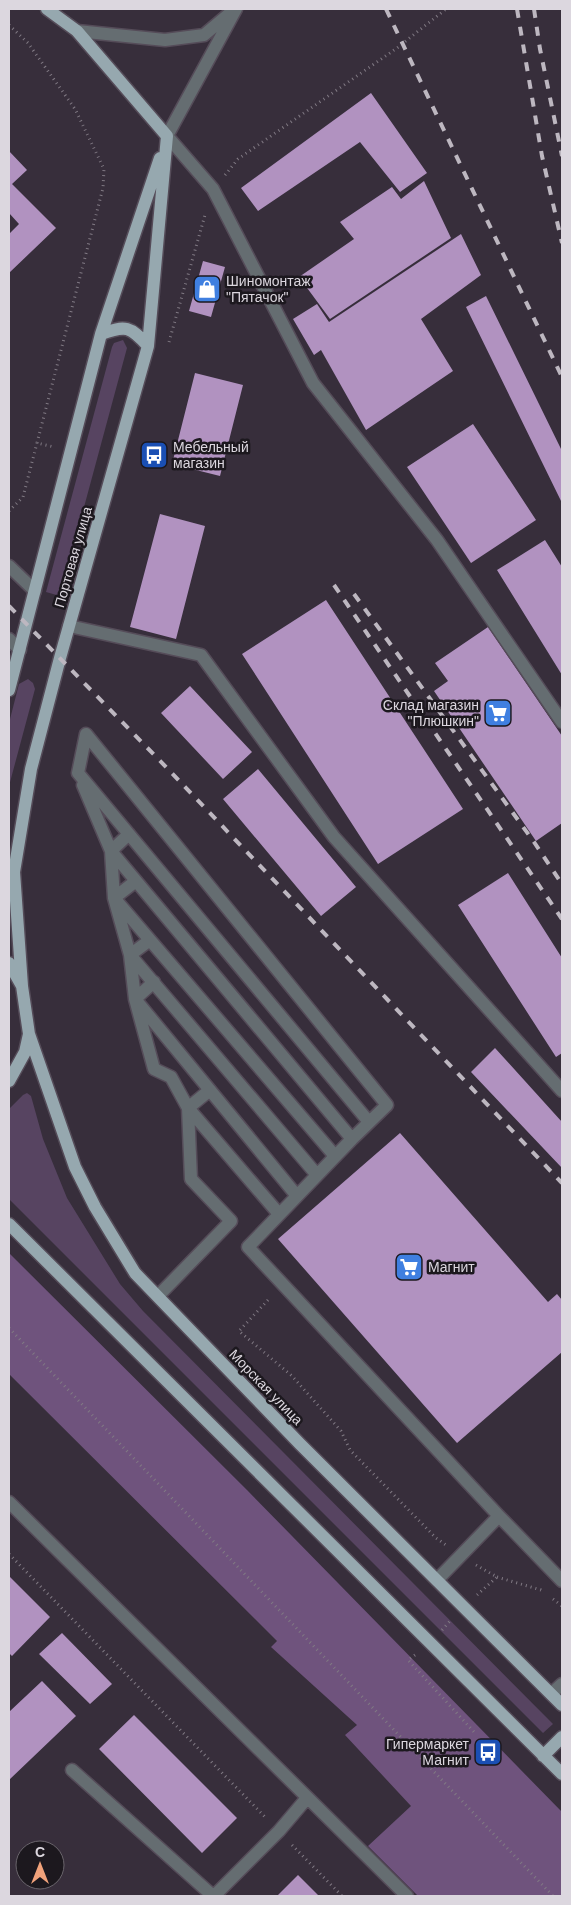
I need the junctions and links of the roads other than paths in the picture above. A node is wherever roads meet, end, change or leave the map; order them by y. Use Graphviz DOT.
graph roads {
  1 [pos="47,9"];
  2 [pos="235,9"];
  3 [pos="77,31"];
  4 [pos="167,136"];
  5 [pos="101,334"];
  6 [pos="148,346"];
  7 [pos="9,566"];
  8 [pos="35,591"];
  9 [pos="69,626"];
  10 [pos="9,639"];
  11 [pos="20,650"];
  12 [pos="9,690"];
  13 [pos="562,722"];
  14 [pos="78,773"];
  15 [pos="129,834"];
  16 [pos="110,851"];
  17 [pos="136,881"];
  18 [pos="114,898"];
  19 [pos="150,940"];
  20 [pos="130,955"];
  21 [pos="9,963"];
  22 [pos="154,982"];
  23 [pos="22,986"];
  24 [pos="135,999"];
  25 [pos="29,1034"];
  26 [pos="9,1080"];
  27 [pos="210,1090"];
  28 [pos="562,1091"];
  29 [pos="188,1108"];
  30 [pos="369,1122"];
  31 [pos="352,1139"];
  32 [pos="335,1156"];
  33 [pos="317,1175"];
  34 [pos="297,1196"];
  35 [pos="279,1214"];
  36 [pos="9,1224"];
  37 [pos="158,1296"];
  38 [pos="9,1502"];
  39 [pos="499,1516"];
  40 [pos="437,1580"];
  41 [pos="562,1581"];
  42 [pos="562,1684"];
  43 [pos="551,1694"];
  44 [pos="562,1705"];
  45 [pos="562,1737"];
  46 [pos="543,1756"];
  47 [pos="72,1770"];
  48 [pos="562,1774"];
  49 [pos="307,1798"];
  50 [pos="213,1896"];
  51 [pos="407,1896"];
  1 -- 3 [label="main road"];
  2 -- 3 [label="street"];
  2 -- 4 [label="street, Портовая улица"];
  3 -- 4 [label="main road"];
  4 -- 5 [label="main road, Портовая улица"];
  4 -- 6 [label="main road, Портовая улица"];
  4 -- 13 [label="street"];
  5 -- 6 [label="main road"];
  5 -- 8 [label="main road, Портовая улица"];
  6 -- 9 [label="main road, Портовая улица"];
  7 -- 8 [label="street"];
  8 -- 11 [label="main road, Портовая улица"];
  9 -- 23 [label="main road, Портовая улица"];
  9 -- 28 [label="street"];
  10 -- 11 [label="street"];
  11 -- 12 [label="main road, Портовая улица"];
  14 -- 15 [label="street"];
  14 -- 16 [label="street"];
  14 -- 30 [label="street"];
  15 -- 16 [label="street"];
  15 -- 30 [label="street"];
  16 -- 17 [label="street"];
  16 -- 18 [label="street"];
  17 -- 18 [label="street"];
  17 -- 31 [label="street"];
  18 -- 19 [label="street"];
  18 -- 20 [label="street"];
  19 -- 20 [label="street"];
  19 -- 32 [label="street"];
  20 -- 22 [label="street"];
  20 -- 24 [label="street"];
  21 -- 23 [label="main road"];
  22 -- 24 [label="street"];
  22 -- 33 [label="street"];
  23 -- 25 [label="main road, Портовая улица"];
  24 -- 27 [label="street"];
  24 -- 29 [label="street"];
  25 -- 26 [label="main road"];
  25 -- 37 [label="main road, Морская улица"];
  27 -- 29 [label="street"];
  27 -- 34 [label="street"];
  29 -- 35 [label="street"];
  29 -- 37 [label="street"];
  30 -- 31 [label="street"];
  31 -- 32 [label="street"];
  32 -- 33 [label="street"];
  33 -- 34 [label="street"];
  34 -- 35 [label="street"];
  35 -- 39 [label="street"];
  36 -- 46 [label="main road"];
  37 -- 40 [label="main road, Морская улица"];
  38 -- 49 [label="street"];
  39 -- 40 [label="street"];
  39 -- 41 [label="street"];
  40 -- 43 [label="main road, Морская улица"];
  42 -- 43 [label="street"];
  43 -- 44 [label="main road, Морская улица"];
  45 -- 46 [label="main road"];
  46 -- 48 [label="main road"];
  47 -- 50 [label="street"];
  49 -- 50 [label="street"];
  49 -- 51 [label="street"];
}
